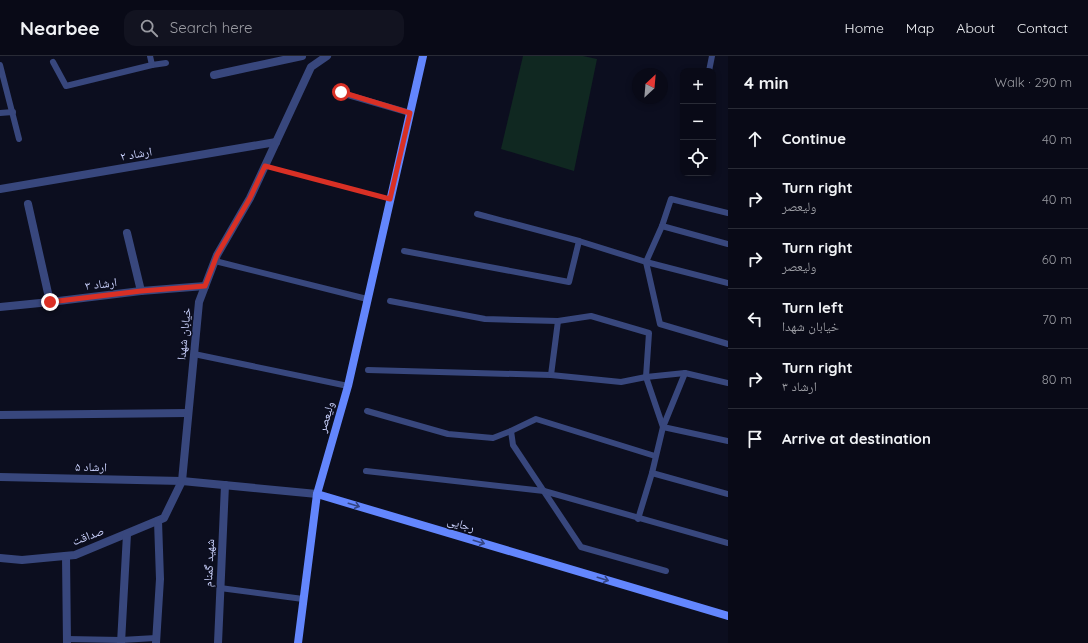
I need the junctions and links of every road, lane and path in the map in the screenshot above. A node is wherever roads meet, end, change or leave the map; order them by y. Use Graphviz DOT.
graph roads {
  1 [pos="150,56"];
  2 [pos="302,56"];
  3 [pos="327,56"];
  4 [pos="423,56"];
  5 [pos="712,56"];
  6 [pos="53,62"];
  7 [pos="166,63"];
  8 [pos="152,65"];
  9 [pos="709,68"];
  10 [pos="0,69"];
  11 [pos="214,75"];
  12 [pos="341,92"];
  13 [pos="13,112"];
  14 [pos="0,113"];
  15 [pos="410,113"];
  16 [pos="19,139"];
  17 [pos="276,142"];
  18 [pos="265,166"];
  19 [pos="0,189"];
  20 [pos="390,199"];
  21 [pos="28,204"];
  22 [pos="728,213"];
  23 [pos="477,214"];
  24 [pos="662,226"];
  25 [pos="127,234"];
  26 [pos="579,241"];
  27 [pos="728,244"];
  28 [pos="404,251"];
  29 [pos="215,261"];
  30 [pos="646,262"];
  31 [pos="728,283"];
  32 [pos="205,286"];
  33 [pos="141,291"];
  34 [pos="367,299"];
  35 [pos="390,301"];
  36 [pos="50,302"];
  37 [pos="0,307"];
  38 [pos="558,322"];
  39 [pos="728,344"];
  40 [pos="194,354"];
  41 [pos="368,370"];
  42 [pos="685,373"];
  43 [pos="551,375"];
  44 [pos="646,377"];
  45 [pos="728,383"];
  46 [pos="348,386"];
  47 [pos="367,411"];
  48 [pos="188,413"];
  49 [pos="0,415"];
  50 [pos="663,427"];
  51 [pos="511,432"];
  52 [pos="728,441"];
  53 [pos="655,456"];
  54 [pos="366,471"];
  55 [pos="652,473"];
  56 [pos="0,477"];
  57 [pos="182,481"];
  58 [pos="225,485"];
  59 [pos="544,492"];
  60 [pos="317,494"];
  61 [pos="728,494"];
  62 [pos="638,519"];
  63 [pos="158,521"];
  64 [pos="127,534"];
  65 [pos="728,543"];
  66 [pos="66,556"];
  67 [pos="0,558"];
  68 [pos="666,571"];
  69 [pos="220,588"];
  70 [pos="303,600"];
  71 [pos="728,616"];
  72 [pos="156,640"];
  73 [pos="67,641"];
  74 [pos="121,641"];
  75 [pos="218,643"];
  76 [pos="298,643"];
  1 -- 8 [label="lane"];
  2 -- 11 [label="street"];
  3 -- 17 [label="street, خیابان شهدا"];
  4 -- 15 [label="street, ولیعصر"];
  5 -- 9 [label="lane"];
  6 -- 8 [label="lane"];
  7 -- 8 [label="lane"];
  10 -- 13 [label="lane"];
  12 -- 15 [label="lane"];
  13 -- 14 [label="lane"];
  13 -- 16 [label="lane"];
  15 -- 20 [label="street, ولیعصر"];
  17 -- 18 [label="street, خیابان شهدا"];
  17 -- 19 [label="street, ارشاد ۲"];
  18 -- 20 [label="path"];
  18 -- 29 [label="street, خیابان شهدا"];
  20 -- 34 [label="street, ولیعصر"];
  21 -- 36 [label="street"];
  22 -- 24 [label="lane"];
  23 -- 26 [label="lane"];
  24 -- 27 [label="lane"];
  24 -- 30 [label="lane"];
  25 -- 33 [label="street"];
  26 -- 28 [label="lane"];
  26 -- 30 [label="lane"];
  29 -- 32 [label="street, خیابان شهدا"];
  29 -- 34 [label="lane"];
  30 -- 31 [label="lane"];
  30 -- 39 [label="lane"];
  32 -- 33 [label="street, ارشاد ۳"];
  32 -- 40 [label="street, خیابان شهدا"];
  33 -- 36 [label="street, ارشاد ۳"];
  34 -- 46 [label="street, ولیعصر"];
  35 -- 38 [label="lane"];
  36 -- 37 [label="street, ارشاد ۳"];
  38 -- 43 [label="lane"];
  38 -- 44 [label="lane"];
  40 -- 46 [label="lane"];
  40 -- 48 [label="street, خیابان شهدا"];
  41 -- 43 [label="lane"];
  42 -- 44 [label="lane"];
  42 -- 45 [label="lane"];
  42 -- 50 [label="lane"];
  43 -- 44 [label="lane"];
  44 -- 50 [label="lane"];
  46 -- 60 [label="street, ولیعصر"];
  47 -- 51 [label="lane"];
  48 -- 49 [label="street"];
  48 -- 57 [label="street, خیابان شهدا"];
  50 -- 52 [label="lane"];
  50 -- 53 [label="lane"];
  51 -- 53 [label="lane"];
  51 -- 59 [label="lane"];
  53 -- 55 [label="lane"];
  54 -- 59 [label="lane"];
  55 -- 61 [label="lane"];
  55 -- 62 [label="lane"];
  56 -- 57 [label="street, ارشاد ۵"];
  57 -- 58 [label="street, رجایی"];
  57 -- 63 [label="street, خیابان شهدا"];
  58 -- 60 [label="street, رجایی"];
  58 -- 69 [label="street, شهید گمنام"];
  59 -- 62 [label="lane"];
  59 -- 68 [label="lane"];
  60 -- 70 [label="street, ولیعصر"];
  60 -- 71 [label="street, رجایی, one-way"];
  62 -- 65 [label="lane"];
  63 -- 64 [label="street, صداقت"];
  63 -- 72 [label="street"];
  64 -- 66 [label="street, صداقت"];
  64 -- 74 [label="street"];
  66 -- 67 [label="street, صداقت"];
  66 -- 73 [label="street"];
  69 -- 70 [label="lane"];
  69 -- 75 [label="street, شهید گمنام"];
  70 -- 76 [label="street, ولیعصر"];
  72 -- 74 [label="lane"];
  73 -- 74 [label="lane"];
}
